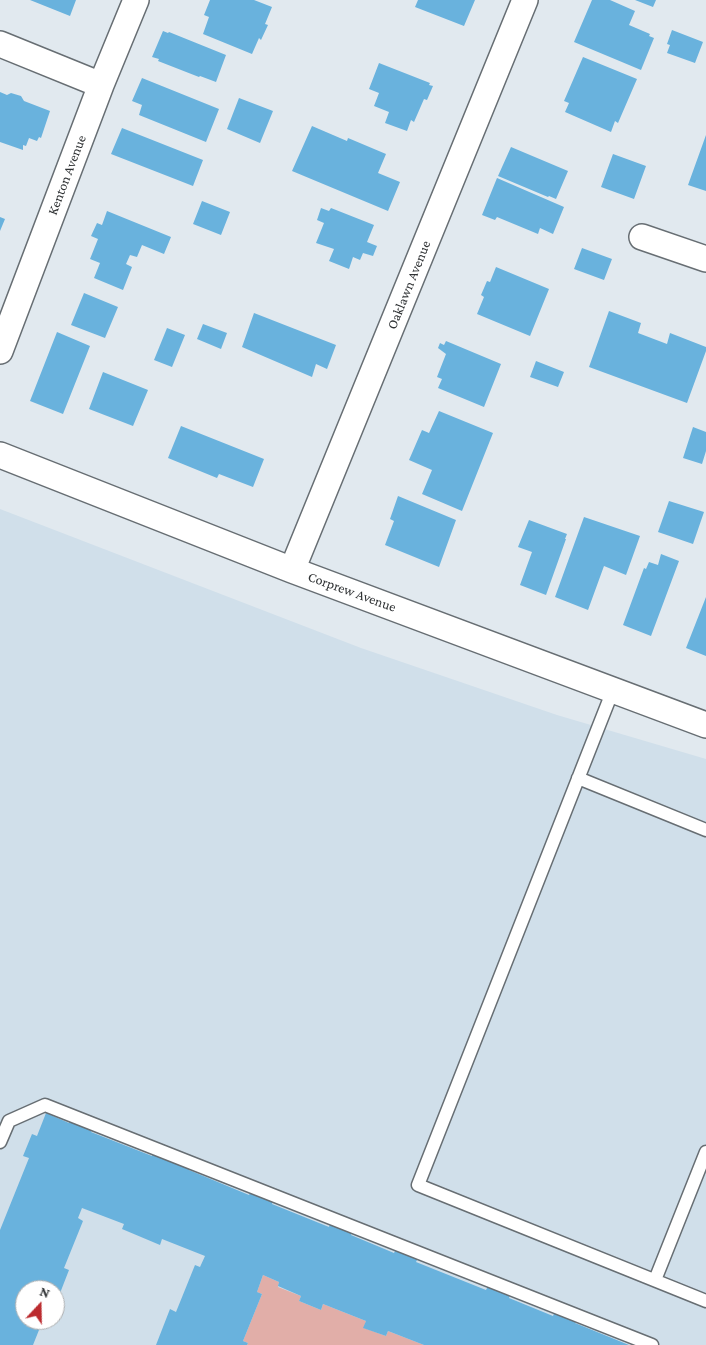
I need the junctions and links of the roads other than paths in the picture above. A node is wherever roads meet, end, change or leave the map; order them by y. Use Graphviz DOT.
graph roads {
  1 [pos="136,0"];
  2 [pos="525,0"];
  3 [pos="0,44"];
  4 [pos="101,85"];
  5 [pos="642,237"];
  6 [pos="706,260"];
  7 [pos="0,350"];
  8 [pos="0,455"];
  9 [pos="292,570"];
  10 [pos="613,690"];
  11 [pos="706,725"];
  12 [pos="578,778"];
  13 [pos="706,830"];
  14 [pos="0,1142"];
  15 [pos="706,1152"];
  16 [pos="655,1280"];
  17 [pos="706,1301"];
  18 [pos="652,1345"];
  1 -- 4 [label="street, Kenton Avenue"];
  2 -- 9 [label="street, Oaklawn Avenue"];
  3 -- 4 [label="street"];
  4 -- 7 [label="street, Kenton Avenue"];
  5 -- 6 [label="street"];
  8 -- 9 [label="street, Corprew Avenue"];
  9 -- 10 [label="street, Corprew Avenue"];
  10 -- 11 [label="street, Corprew Avenue"];
  10 -- 12 [label="lane"];
  12 -- 13 [label="lane"];
  12 -- 16 [label="lane"];
  14 -- 18 [label="lane"];
  15 -- 16 [label="lane"];
  16 -- 17 [label="lane"];
}
